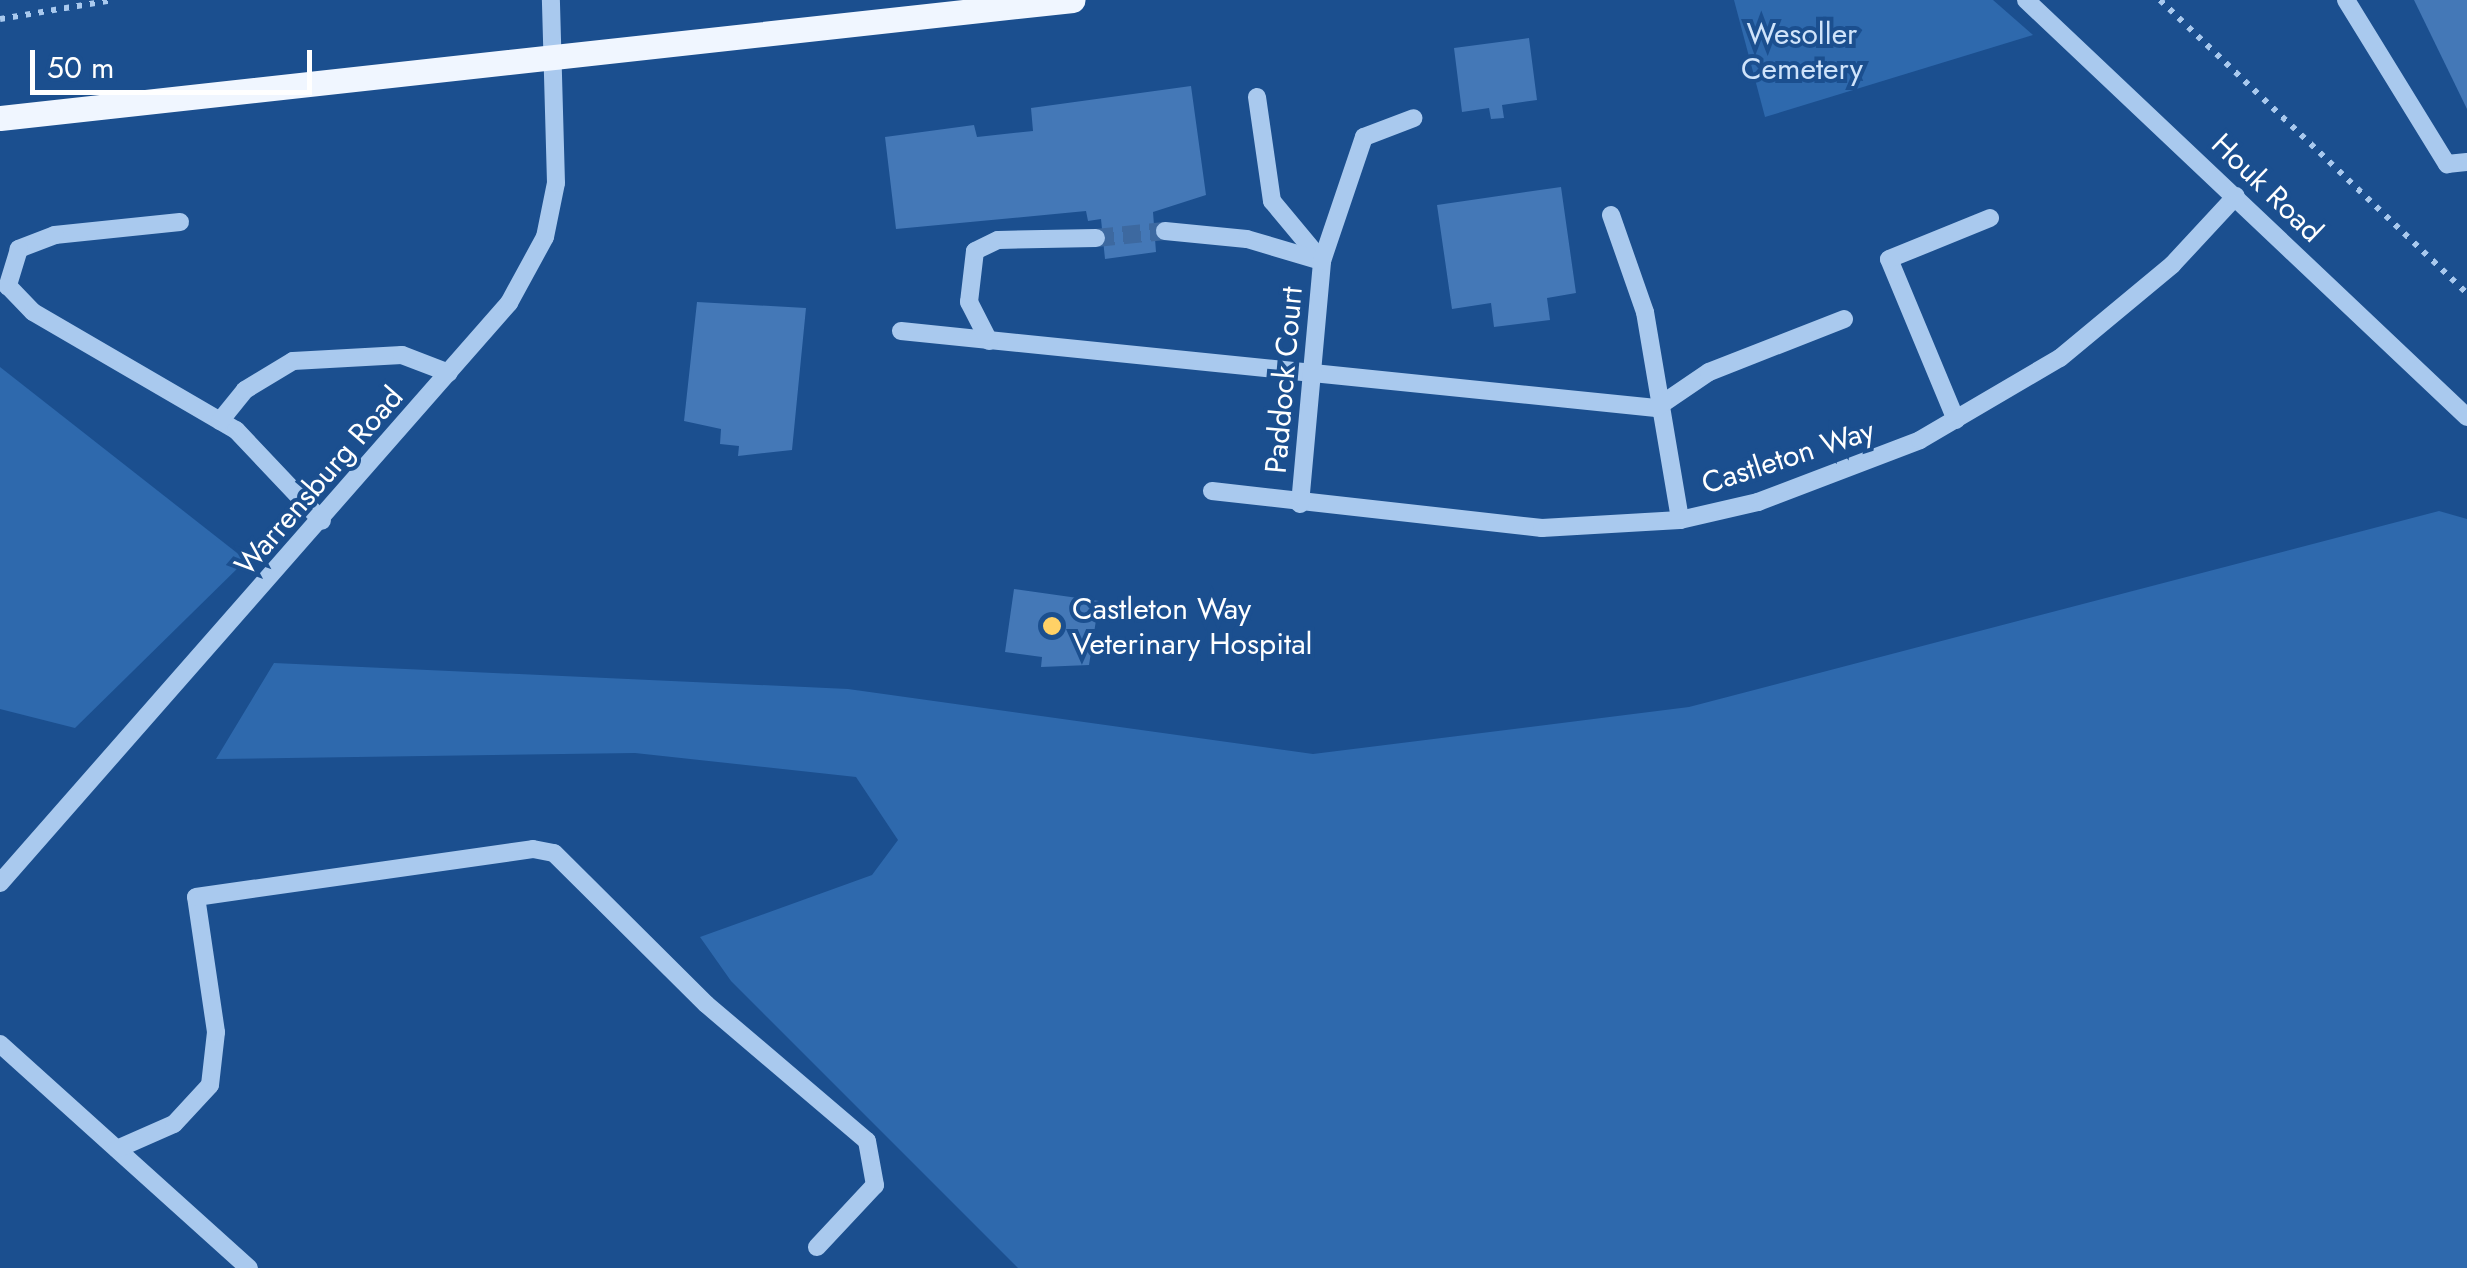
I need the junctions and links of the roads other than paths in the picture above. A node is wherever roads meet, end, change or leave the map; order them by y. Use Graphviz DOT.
graph roads {
  1 [pos="551,0"];
  2 [pos="1073,0"];
  3 [pos="2026,0"];
  4 [pos="2346,0"];
  5 [pos="558,60"];
  6 [pos="1256,97"];
  7 [pos="0,118"];
  8 [pos="1414,118"];
  9 [pos="2467,162"];
  10 [pos="2236,196"];
  11 [pos="1611,215"];
  12 [pos="1990,218"];
  13 [pos="180,222"];
  14 [pos="1165,231"];
  15 [pos="1096,238"];
  16 [pos="1322,261"];
  17 [pos="1844,318"];
  18 [pos="901,332"];
  19 [pos="989,341"];
  20 [pos="449,373"];
  21 [pos="1312,375"];
  22 [pos="1656,408"];
  23 [pos="2467,417"];
  24 [pos="1956,420"];
  25 [pos="220,421"];
  26 [pos="1212,491"];
  27 [pos="1300,504"];
  28 [pos="1680,520"];
  29 [pos="322,522"];
  30 [pos="0,883"];
  31 [pos="0,1044"];
  32 [pos="117,1149"];
  33 [pos="817,1247"];
  34 [pos="249,1268"];
  1 -- 5 [label="street, Warrensburg Road"];
  2 -- 5 [label="main road"];
  3 -- 10 [label="street, Houk Road"];
  4 -- 9 [label="street"];
  5 -- 7 [label="main road"];
  5 -- 20 [label="street, Warrensburg Road"];
  6 -- 16 [label="street"];
  8 -- 16 [label="street, Paddock Court"];
  10 -- 23 [label="street, Houk Road"];
  10 -- 24 [label="street, Castleton Way"];
  11 -- 22 [label="street"];
  12 -- 24 [label="street"];
  13 -- 25 [label="street"];
  14 -- 16 [label="street"];
  15 -- 19 [label="street"];
  16 -- 21 [label="street, Paddock Court"];
  17 -- 22 [label="street"];
  18 -- 19 [label="street"];
  19 -- 21 [label="street"];
  20 -- 25 [label="street"];
  20 -- 29 [label="street, Warrensburg Road"];
  21 -- 22 [label="street"];
  21 -- 27 [label="street, Paddock Court"];
  22 -- 28 [label="street"];
  24 -- 28 [label="street, Castleton Way"];
  25 -- 29 [label="street"];
  26 -- 27 [label="street, Castleton Way"];
  27 -- 28 [label="street, Castleton Way"];
  29 -- 30 [label="street, Warrensburg Road"];
  31 -- 32 [label="street"];
  32 -- 33 [label="street"];
  32 -- 34 [label="street"];
}
